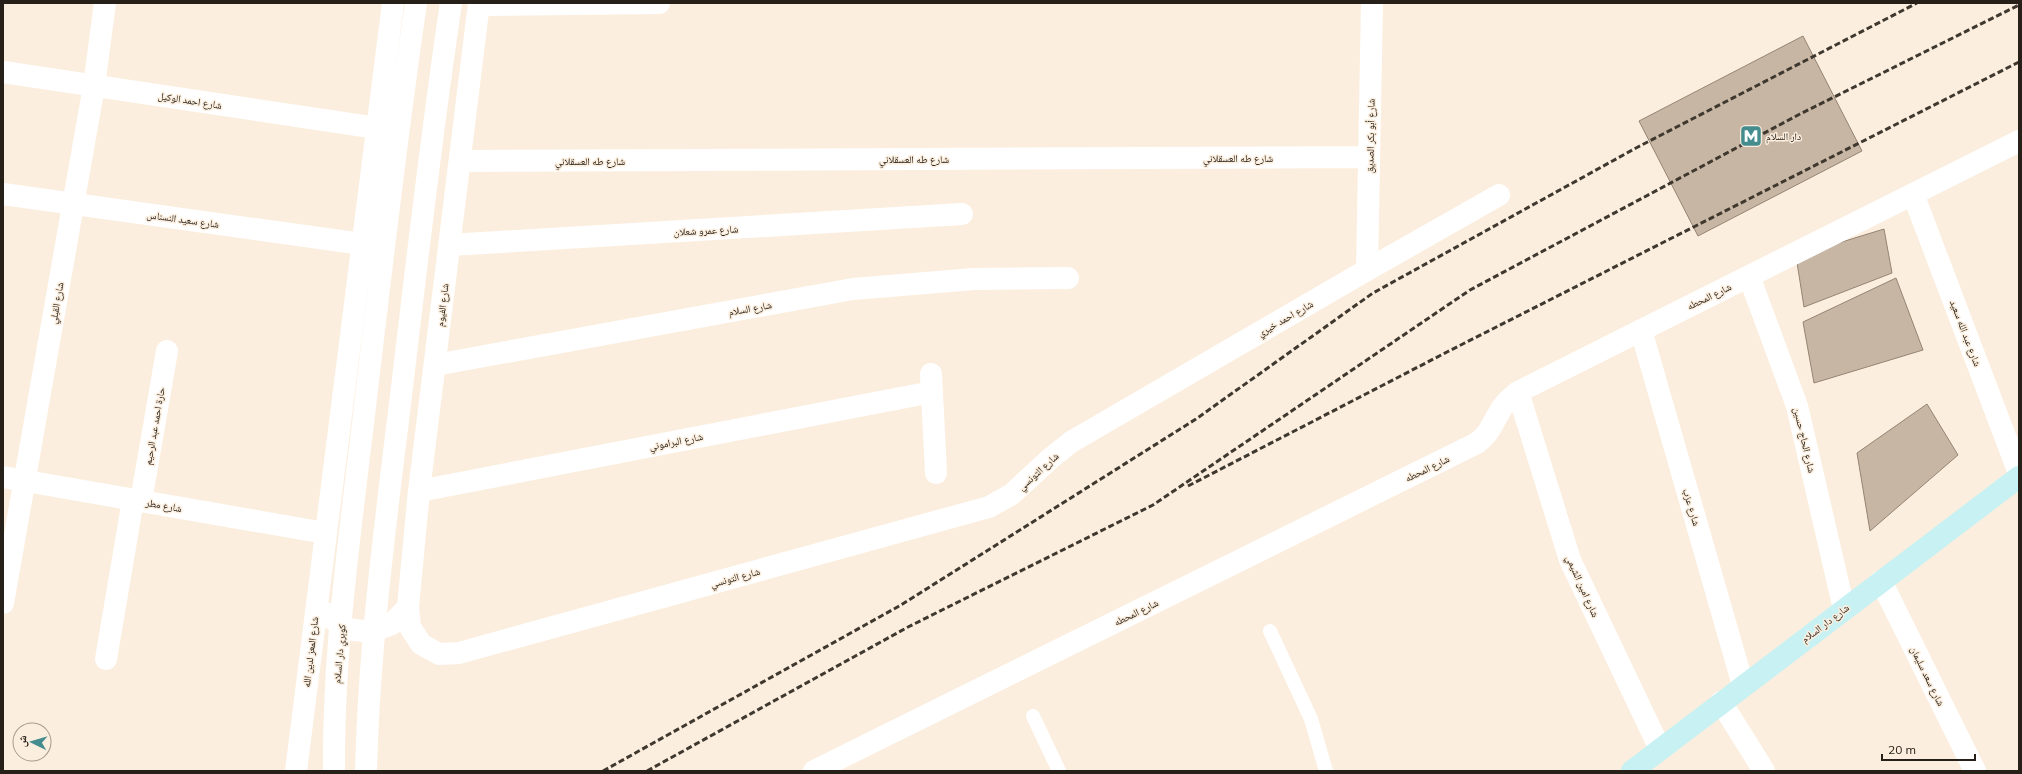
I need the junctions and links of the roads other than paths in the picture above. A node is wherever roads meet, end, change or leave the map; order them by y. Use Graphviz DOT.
graph roads {
  1 [pos="105,3"];
  2 [pos="393,3"];
  3 [pos="416,3"];
  4 [pos="451,3"];
  5 [pos="659,3"];
  6 [pos="1372,3"];
  7 [pos="479,4"];
  8 [pos="3,72"];
  9 [pos="94,86"];
  10 [pos="377,128"];
  11 [pos="2017,146"];
  12 [pos="1369,157"];
  13 [pos="460,161"];
  14 [pos="3,194"];
  15 [pos="1913,194"];
  16 [pos="1499,195"];
  17 [pos="73,204"];
  18 [pos="962,214"];
  19 [pos="362,244"];
  20 [pos="450,245"];
  21 [pos="1367,270"];
  22 [pos="1749,276"];
  23 [pos="1068,278"];
  24 [pos="1641,330"];
  25 [pos="167,350"];
  26 [pos="435,365"];
  27 [pos="1518,392"];
  28 [pos="1071,442"];
  29 [pos="936,473"];
  30 [pos="3,477"];
  31 [pos="24,481"];
  32 [pos="2017,481"];
  33 [pos="419,491"];
  34 [pos="137,500"];
  35 [pos="325,533"];
  36 [pos="1881,581"];
  37 [pos="317,596"];
  38 [pos="3,603"];
  39 [pos="408,606"];
  40 [pos="1844,609"];
  41 [pos="1270,631"];
  42 [pos="106,659"];
  43 [pos="1743,685"];
  44 [pos="1721,702"];
  45 [pos="1033,716"];
  46 [pos="1660,749"];
  47 [pos="296,771"];
  48 [pos="334,771"];
  49 [pos="366,771"];
  50 [pos="814,771"];
  51 [pos="1059,771"];
  52 [pos="1326,771"];
  53 [pos="1632,771"];
  54 [pos="1764,771"];
  55 [pos="1975,771"];
  1 -- 9 [label="street, شارع القبلي"];
  2 -- 10 [label="street"];
  3 -- 48 [label="street, كوبري دار السلام"];
  4 -- 49 [label="street"];
  5 -- 7 [label="street"];
  6 -- 12 [label="street, شارع أبو بكر الصديق"];
  7 -- 13 [label="street, شارع الفيوم"];
  8 -- 9 [label="street, شارع احمد الوكيل"];
  9 -- 10 [label="street, شارع احمد الوكيل"];
  9 -- 17 [label="street, شارع القبلي"];
  10 -- 19 [label="street"];
  11 -- 15 [label="street, شارع المحطه"];
  12 -- 13 [label="street, شارع طه العسقلاني"];
  12 -- 21 [label="street, شارع أبو بكر الصديق"];
  13 -- 20 [label="street, شارع الفيوم"];
  14 -- 17 [label="street, شارع سعيد النسناس"];
  15 -- 22 [label="street, شارع المحطه"];
  15 -- 32 [label="street, شارع عبد الله سعيد"];
  16 -- 21 [label="street, شارع احمد خيري"];
  17 -- 19 [label="street, شارع سعيد النسناس"];
  17 -- 31 [label="street, شارع القبلي"];
  18 -- 20 [label="street, شارع عمرو شعلان"];
  19 -- 35 [label="street"];
  20 -- 26 [label="street, شارع الفيوم"];
  21 -- 28 [label="street, شارع احمد خيري"];
  22 -- 24 [label="street, شارع المحطه"];
  22 -- 40 [label="street, شارع الحاج حسين"];
  23 -- 26 [label="street, شارع السلام"];
  24 -- 27 [label="street, شارع المحطه"];
  24 -- 43 [label="street, شارع عزب"];
  25 -- 34 [label="street, حارة احمد عبد الرحيم"];
  26 -- 33 [label="street, شارع الفيوم"];
  27 -- 46 [label="street, شارع امين الشيمي"];
  27 -- 50 [label="street, شارع المحطه"];
  28 -- 39 [label="street, شارع التونسي"];
  29 -- 33 [label="street, شارع البراموني"];
  30 -- 31 [label="street, شارع مطر"];
  31 -- 34 [label="street, شارع مطر"];
  31 -- 38 [label="street, شارع القبلي"];
  32 -- 36 [label="main road, شارع دار السلام"];
  33 -- 39 [label="street, شارع الفيوم"];
  34 -- 35 [label="street, شارع مطر"];
  34 -- 42 [label="street, حارة احمد عبد الرحيم"];
  35 -- 37 [label="street, شارع المعز لدين الله"];
  36 -- 40 [label="main road, شارع دار السلام"];
  36 -- 55 [label="street, شارع سعد سليمان"];
  37 -- 39 [label="street"];
  37 -- 47 [label="street, شارع المعز لدين الله"];
  40 -- 43 [label="main road, شارع دار السلام"];
  41 -- 52 [label="lane"];
  43 -- 44 [label="main road, شارع دار السلام"];
  44 -- 46 [label="main road, شارع دار السلام"];
  44 -- 54 [label="street"];
  45 -- 51 [label="lane"];
  46 -- 53 [label="main road, شارع دار السلام"];
}
